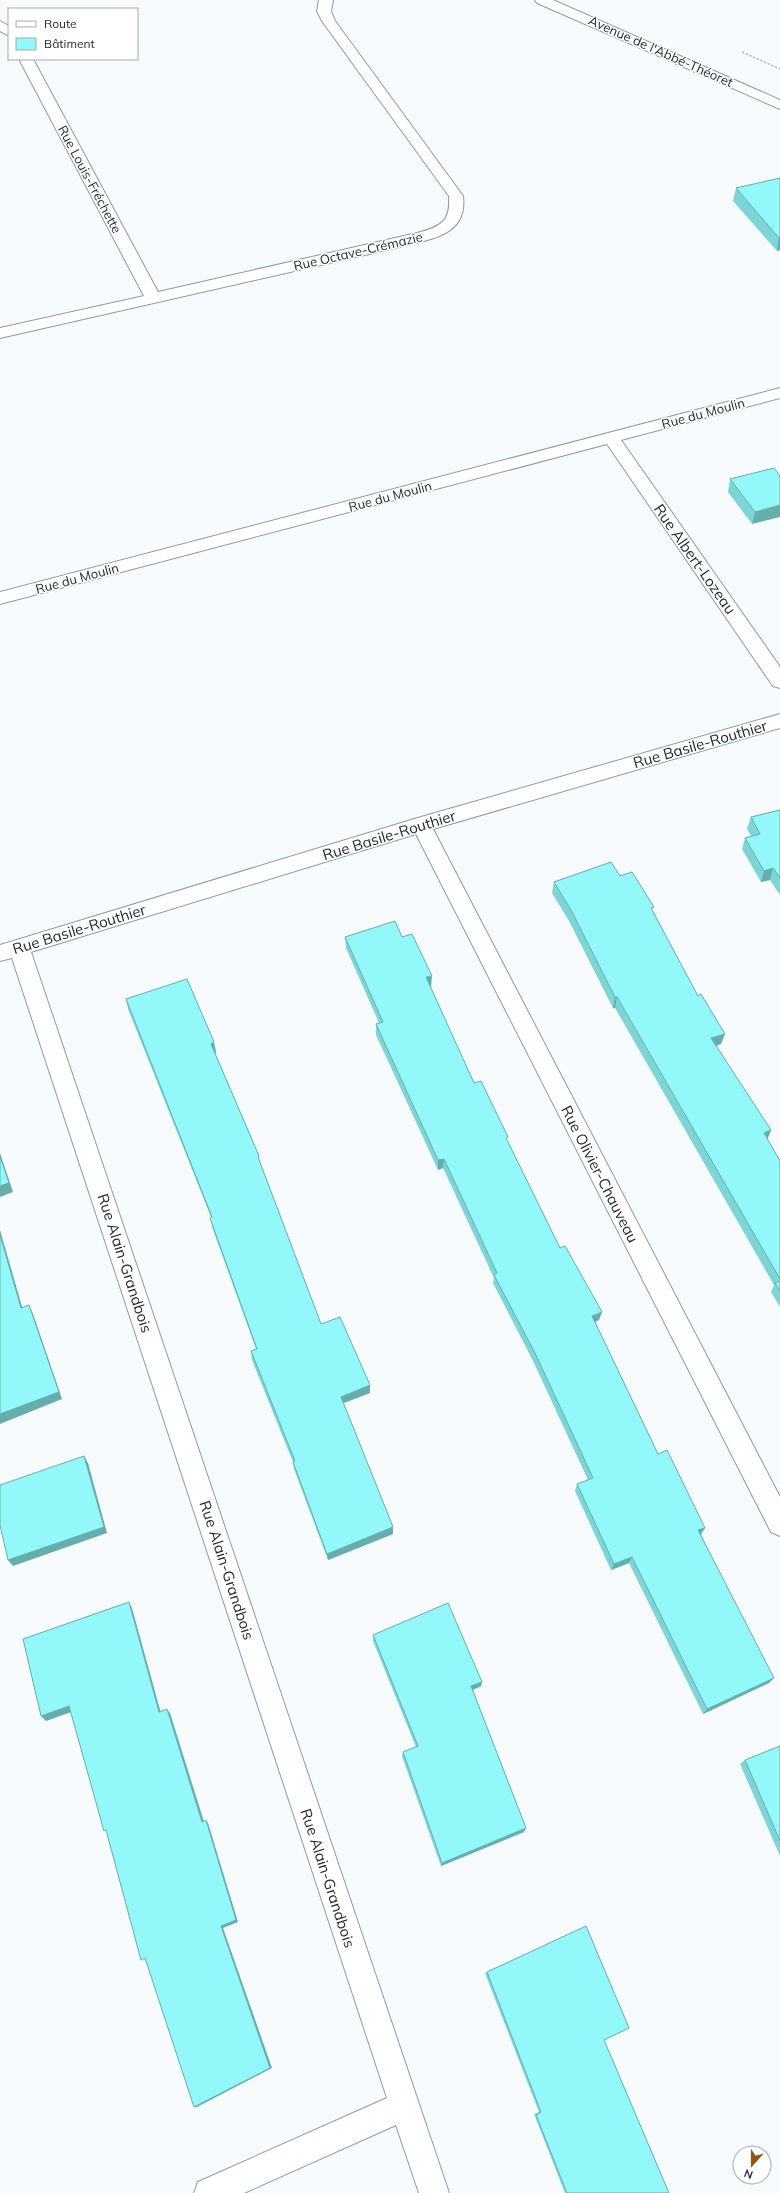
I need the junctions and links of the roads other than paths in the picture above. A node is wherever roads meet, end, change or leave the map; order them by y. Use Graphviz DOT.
graph roads {
  1 [pos="326,0"];
  2 [pos="542,0"];
  3 [pos="0,25"];
  4 [pos="8,31"];
  5 [pos="27,60"];
  6 [pos="780,105"];
  7 [pos="153,298"];
  8 [pos="0,334"];
  9 [pos="780,393"];
  10 [pos="611,438"];
  11 [pos="0,598"];
  12 [pos="780,681"];
  13 [pos="780,721"];
  14 [pos="421,825"];
  15 [pos="10,951"];
  16 [pos="780,1523"];
  17 [pos="405,2106"];
  18 [pos="209,2193"];
  19 [pos="434,2193"];
  1 -- 7 [label="street, Rue Octave-Crémazie"];
  2 -- 6 [label="street, Avenue de l'Abbé-Théoret"];
  3 -- 4 [label="street"];
  5 -- 7 [label="street, Rue Louis-Fréchette"];
  7 -- 8 [label="street, Rue Octave-Crémazie"];
  9 -- 10 [label="street, Rue du Moulin"];
  10 -- 11 [label="street, Rue du Moulin"];
  10 -- 12 [label="street, Rue Albert-Lozeau"];
  13 -- 14 [label="street, Rue Basile-Routhier"];
  14 -- 15 [label="street, Rue Basile-Routhier"];
  14 -- 16 [label="street, Rue Olivier-Chauveau"];
  15 -- 17 [label="street, Rue Alain-Grandbois"];
  17 -- 18 [label="street"];
  17 -- 19 [label="street, Rue Alain-Grandbois"];
}
